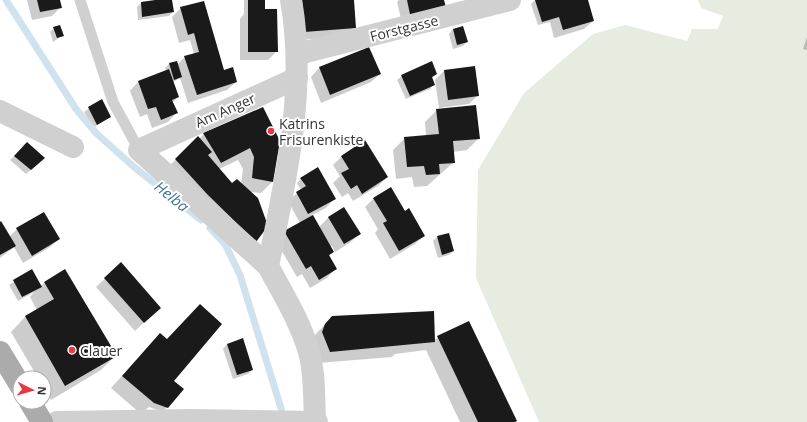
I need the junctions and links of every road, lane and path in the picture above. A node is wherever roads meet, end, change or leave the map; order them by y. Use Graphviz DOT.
graph roads {
  1 [pos="80,0"];
  2 [pos="291,0"];
  3 [pos="510,0"];
  4 [pos="298,54"];
  5 [pos="297,78"];
  6 [pos="0,111"];
  7 [pos="74,147"];
  8 [pos="139,150"];
  9 [pos="268,266"];
  10 [pos="0,352"];
  11 [pos="12,372"];
  12 [pos="35,410"];
  13 [pos="42,422"];
  14 [pos="57,422"];
  15 [pos="311,422"];
  1 -- 8 [label="lane"];
  2 -- 4 [label="street"];
  3 -- 4 [label="street, Forstgasse"];
  4 -- 5 [label="street"];
  5 -- 8 [label="street, Am Anger"];
  5 -- 9 [label="street"];
  6 -- 7 [label="street"];
  8 -- 9 [label="street"];
  9 -- 15 [label="street"];
  10 -- 11 [label="main road"];
  12 -- 13 [label="main road"];
  14 -- 15 [label="street"];
}
